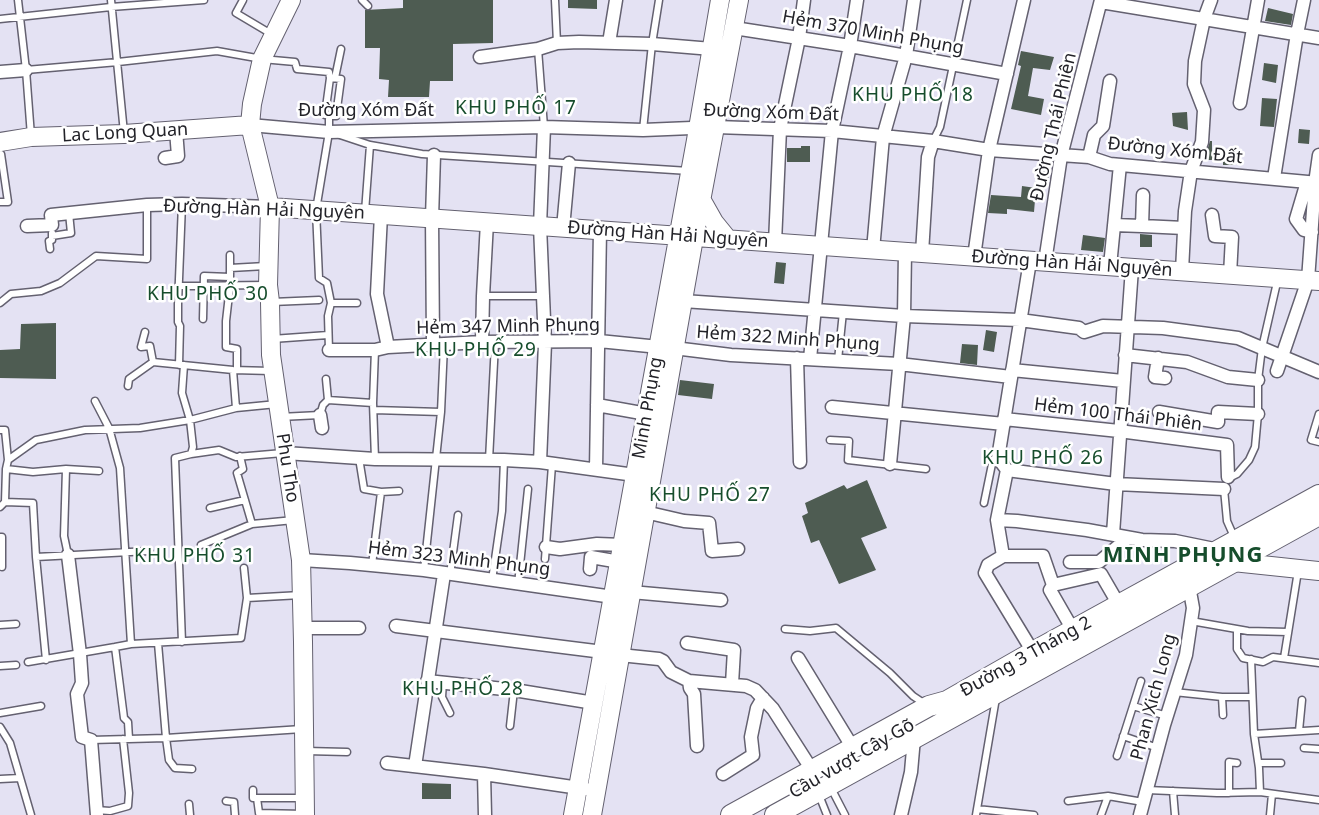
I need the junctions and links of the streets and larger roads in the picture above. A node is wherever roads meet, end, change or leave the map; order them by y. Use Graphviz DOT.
graph roads {
  1 [pos="291,0"];
  2 [pos="616,0"];
  3 [pos="720,0"];
  4 [pos="739,0"];
  5 [pos="804,0"];
  6 [pos="857,0"];
  7 [pos="914,0"];
  8 [pos="1024,0"];
  9 [pos="1211,0"];
  10 [pos="1258,0"];
  11 [pos="1304,0"];
  12 [pos="1101,1"];
  13 [pos="1157,6"];
  14 [pos="1204,19"];
  15 [pos="1252,27"];
  16 [pos="734,28"];
  17 [pos="1297,34"];
  18 [pos="799,38"];
  19 [pos="1319,38"];
  20 [pos="609,43"];
  21 [pos="850,46"];
  22 [pos="712,49"];
  23 [pos="906,56"];
  24 [pos="480,57"];
  25 [pos="26,70"];
  26 [pos="0,72"];
  27 [pos="1007,74"];
  28 [pos="1110,82"];
  29 [pos="1240,103"];
  30 [pos="250,125"];
  31 [pos="544,126"];
  32 [pos="707,127"];
  33 [pos="780,129"];
  34 [pos="176,130"];
  35 [pos="832,131"];
  36 [pos="883,137"];
  37 [pos="933,141"];
  38 [pos="1,148"];
  39 [pos="990,150"];
  40 [pos="434,155"];
  41 [pos="1319,155"];
  42 [pos="1061,156"];
  43 [pos="1089,157"];
  44 [pos="165,158"];
  45 [pos="569,163"];
  46 [pos="1120,165"];
  47 [pos="1191,171"];
  48 [pos="1274,178"];
  49 [pos="1314,183"];
  50 [pos="1143,195"];
  51 [pos="701,199"];
  52 [pos="270,207"];
  53 [pos="373,214"];
  54 [pos="1212,215"];
  55 [pos="432,218"];
  56 [pos="487,222"];
  57 [pos="1114,225"];
  58 [pos="27,226"];
  59 [pos="540,226"];
  60 [pos="1142,226"];
  61 [pos="563,228"];
  62 [pos="1184,228"];
  63 [pos="600,230"];
  64 [pos="686,237"];
  65 [pos="727,238"];
  66 [pos="775,243"];
  67 [pos="822,246"];
  68 [pos="873,250"];
  69 [pos="913,252"];
  70 [pos="974,257"];
  71 [pos="1037,261"];
  72 [pos="1110,266"];
  73 [pos="1132,268"];
  74 [pos="1182,272"];
  75 [pos="1230,275"];
  76 [pos="1314,281"];
  77 [pos="683,301"];
  78 [pos="815,310"];
  79 [pos="904,316"];
  80 [pos="1020,320"];
  81 [pos="1127,328"];
  82 [pos="599,341"];
  83 [pos="489,342"];
  84 [pos="544,343"];
  85 [pos="439,344"];
  86 [pos="388,347"];
  87 [pos="667,347"];
  88 [pos="329,350"];
  89 [pos="1125,355"];
  90 [pos="1282,355"];
  91 [pos="804,358"];
  92 [pos="1158,358"];
  93 [pos="899,364"];
  94 [pos="1277,371"];
  95 [pos="1319,372"];
  96 [pos="1012,373"];
  97 [pos="1164,378"];
  98 [pos="1258,380"];
  99 [pos="1123,381"];
  100 [pos="597,405"];
  101 [pos="832,407"];
  102 [pos="1159,412"];
  103 [pos="895,413"];
  104 [pos="646,414"];
  105 [pos="1258,414"];
  106 [pos="1004,422"];
  107 [pos="1119,431"];
  108 [pos="285,453"];
  109 [pos="800,462"];
  110 [pos="546,463"];
  111 [pos="890,464"];
  112 [pos="596,469"];
  113 [pos="1007,470"];
  114 [pos="644,476"];
  115 [pos="1116,484"];
  116 [pos="1319,495"];
  117 [pos="645,512"];
  118 [pos="1319,515"];
  119 [pos="997,520"];
  120 [pos="1113,534"];
  121 [pos="1128,538"];
  122 [pos="738,549"];
  123 [pos="1229,551"];
  124 [pos="546,553"];
  125 [pos="621,553"];
  126 [pos="68,555"];
  127 [pos="1003,556"];
  128 [pos="300,560"];
  129 [pos="1070,562"];
  130 [pos="590,569"];
  131 [pos="1319,572"];
  132 [pos="447,574"];
  133 [pos="1053,585"];
  134 [pos="1190,586"];
  135 [pos="631,592"];
  136 [pos="613,597"];
  137 [pos="721,600"];
  138 [pos="1119,605"];
  139 [pos="396,626"];
  140 [pos="303,628"];
  141 [pos="360,628"];
  142 [pos="435,630"];
  143 [pos="1073,630"];
  144 [pos="687,643"];
  145 [pos="1033,652"];
  146 [pos="612,654"];
  147 [pos="798,658"];
  148 [pos="428,681"];
  149 [pos="689,681"];
  150 [pos="732,684"];
  151 [pos="763,698"];
  152 [pos="594,703"];
  153 [pos="936,707"];
  154 [pos="914,738"];
  155 [pos="697,746"];
  156 [pos="853,748"];
  157 [pos="387,763"];
  158 [pos="415,766"];
  159 [pos="812,770"];
  160 [pos="484,774"];
  161 [pos="723,774"];
  162 [pos="579,788"];
  163 [pos="596,791"];
  164 [pos="1143,802"];
  165 [pos="305,809"];
  166 [pos="97,812"];
  167 [pos="485,815"];
  168 [pos="573,815"];
  169 [pos="592,815"];
  170 [pos="731,815"];
  171 [pos="754,815"];
  172 [pos="776,815"];
  173 [pos="901,815"];
  1 -- 30 [label="main road"];
  2 -- 20 [label="street"];
  3 -- 22 [label="main road, Minh Phụng"];
  4 -- 16 [label="main road, Minh Phụng"];
  5 -- 18 [label="street"];
  6 -- 21 [label="street"];
  7 -- 23 [label="street"];
  8 -- 27 [label="street"];
  9 -- 14 [label="street"];
  10 -- 15 [label="street"];
  11 -- 17 [label="street"];
  12 -- 13 [label="street"];
  12 -- 42 [label="street, Đường Thái Phiên"];
  13 -- 14 [label="street"];
  14 -- 15 [label="street"];
  14 -- 47 [label="street"];
  15 -- 17 [label="street"];
  15 -- 29 [label="street"];
  16 -- 18 [label="street, Hẻm 370 Minh Phụng"];
  16 -- 32 [label="main road, Minh Phụng"];
  17 -- 19 [label="street"];
  17 -- 48 [label="street"];
  18 -- 21 [label="street, Hẻm 370 Minh Phụng"];
  18 -- 33 [label="street"];
  20 -- 22 [label="street"];
  20 -- 24 [label="street"];
  21 -- 23 [label="street, Hẻm 370 Minh Phụng"];
  21 -- 35 [label="street"];
  22 -- 32 [label="main road, Minh Phụng"];
  23 -- 27 [label="street, Hẻm 370 Minh Phụng"];
  23 -- 36 [label="street"];
  25 -- 26 [label="street"];
  27 -- 39 [label="street"];
  28 -- 43 [label="street"];
  30 -- 31 [label="street, Đường Xóm Đất"];
  30 -- 34 [label="main road, Lac Long Quan"];
  30 -- 52 [label="main road, Phu Tho"];
  31 -- 32 [label="street, Đường Xóm Đất"];
  31 -- 59 [label="street"];
  32 -- 33 [label="street, Đường Xóm Đất"];
  32 -- 51 [label="main road, Minh Phụng"];
  32 -- 64 [label="main road, Minh Phụng"];
  33 -- 35 [label="street, Đường Xóm Đất"];
  33 -- 66 [label="street"];
  34 -- 38 [label="main road, Lac Long Quan"];
  34 -- 44 [label="street"];
  35 -- 36 [label="street, Đường Xóm Đất"];
  35 -- 67 [label="street"];
  36 -- 37 [label="street, Đường Xóm Đất"];
  36 -- 68 [label="street"];
  37 -- 39 [label="street, Đường Xóm Đất"];
  37 -- 69 [label="street"];
  39 -- 42 [label="street, Đường Xóm Đất"];
  39 -- 70 [label="street"];
  40 -- 55 [label="street"];
  41 -- 49 [label="street"];
  42 -- 43 [label="street, Đường Xóm Đất"];
  42 -- 71 [label="street, Đường Thái Phiên"];
  43 -- 46 [label="street, Đường Xóm Đất"];
  45 -- 61 [label="street"];
  46 -- 47 [label="street, Đường Xóm Đất"];
  46 -- 57 [label="street"];
  47 -- 48 [label="street, Đường Xóm Đất"];
  47 -- 62 [label="street"];
  48 -- 49 [label="street, Đường Xóm Đất"];
  49 -- 76 [label="street"];
  50 -- 60 [label="street"];
  51 -- 64 [label="main road, Minh Phụng"];
  51 -- 65 [label="main road"];
  52 -- 53 [label="main road, Đường Hàn Hải Nguyên"];
  52 -- 58 [label="street, Đường Hàn Hải Nguyên"];
  52 -- 108 [label="main road, Phu Tho"];
  53 -- 55 [label="main road, Đường Hàn Hải Nguyên"];
  53 -- 86 [label="street"];
  54 -- 75 [label="street"];
  55 -- 56 [label="main road, Đường Hàn Hải Nguyên"];
  55 -- 85 [label="street"];
  56 -- 59 [label="main road, Đường Hàn Hải Nguyên"];
  56 -- 83 [label="street"];
  57 -- 60 [label="street"];
  57 -- 72 [label="street"];
  59 -- 61 [label="main road, Đường Hàn Hải Nguyên"];
  59 -- 84 [label="street"];
  60 -- 62 [label="street"];
  61 -- 63 [label="main road, Đường Hàn Hải Nguyên"];
  62 -- 74 [label="street"];
  63 -- 64 [label="main road, Đường Hàn Hải Nguyên"];
  63 -- 82 [label="street"];
  64 -- 65 [label="main road, Đường Hàn Hải Nguyên"];
  64 -- 77 [label="main road, Minh Phụng"];
  64 -- 87 [label="main road, Minh Phụng"];
  65 -- 66 [label="main road, Đường Hàn Hải Nguyên"];
  66 -- 67 [label="main road, Đường Hàn Hải Nguyên"];
  67 -- 68 [label="main road, Đường Hàn Hải Nguyên"];
  67 -- 78 [label="street"];
  68 -- 69 [label="main road, Đường Hàn Hải Nguyên"];
  69 -- 70 [label="main road, Đường Hàn Hải Nguyên"];
  69 -- 79 [label="street"];
  70 -- 71 [label="main road, Đường Hàn Hải Nguyên"];
  71 -- 72 [label="main road, Đường Hàn Hải Nguyên"];
  71 -- 80 [label="street, Đường Thái Phiên"];
  72 -- 73 [label="main road, Đường Hàn Hải Nguyên"];
  73 -- 74 [label="main road, Đường Hàn Hải Nguyên"];
  73 -- 81 [label="street"];
  74 -- 75 [label="main road, Đường Hàn Hải Nguyên"];
  75 -- 76 [label="main road, Đường Hàn Hải Nguyên"];
  76 -- 90 [label="street"];
  77 -- 78 [label="street"];
  77 -- 87 [label="main road, Minh Phụng"];
  78 -- 79 [label="street"];
  78 -- 91 [label="street"];
  79 -- 80 [label="street"];
  79 -- 93 [label="street"];
  80 -- 81 [label="street"];
  80 -- 96 [label="street, Đường Thái Phiên"];
  81 -- 89 [label="street"];
  81 -- 90 [label="street"];
  82 -- 84 [label="street, Hẻm 347 Minh Phụng"];
  82 -- 87 [label="street, Hẻm 347 Minh Phụng"];
  82 -- 100 [label="street"];
  83 -- 84 [label="street, Hẻm 347 Minh Phụng"];
  83 -- 85 [label="street, Hẻm 347 Minh Phụng"];
  84 -- 110 [label="street"];
  85 -- 86 [label="street, Hẻm 347 Minh Phụng"];
  86 -- 88 [label="street, Hẻm 347 Minh Phụng"];
  87 -- 91 [label="street, Hẻm 322 Minh Phụng"];
  87 -- 104 [label="main road, Minh Phụng"];
  87 -- 114 [label="main road, Minh Phụng"];
  89 -- 92 [label="street"];
  89 -- 99 [label="street"];
  90 -- 94 [label="street"];
  90 -- 95 [label="street"];
  91 -- 93 [label="street, Hẻm 322 Minh Phụng"];
  91 -- 109 [label="street"];
  92 -- 97 [label="street"];
  92 -- 98 [label="street"];
  93 -- 96 [label="street, Hẻm 322 Minh Phụng"];
  93 -- 103 [label="street"];
  96 -- 99 [label="street, Hẻm 322 Minh Phụng"];
  96 -- 106 [label="street, Đường Thái Phiên"];
  99 -- 107 [label="street"];
  100 -- 104 [label="street"];
  100 -- 112 [label="street"];
  101 -- 103 [label="street, Hẻm 100 Thái Phiên"];
  102 -- 105 [label="street"];
  103 -- 106 [label="street, Hẻm 100 Thái Phiên"];
  103 -- 111 [label="street"];
  104 -- 114 [label="main road, Minh Phụng"];
  106 -- 107 [label="street, Hẻm 100 Thái Phiên"];
  106 -- 113 [label="street, Đường Thái Phiên"];
  107 -- 115 [label="street"];
  107 -- 115 [label="street, Hẻm 100 Thái Phiên"];
  108 -- 110 [label="street"];
  108 -- 128 [label="main road, Phu Tho"];
  110 -- 112 [label="street"];
  112 -- 114 [label="street"];
  113 -- 115 [label="street"];
  113 -- 119 [label="street"];
  114 -- 117 [label="main road, Minh Phụng"];
  114 -- 125 [label="main road, Minh Phụng"];
  115 -- 120 [label="street"];
  116 -- 123 [label="main road, Đường 3 Tháng 2"];
  117 -- 122 [label="street"];
  117 -- 135 [label="main road, Minh Phụng"];
  118 -- 123 [label="main road, Đường 3 Tháng 2"];
  119 -- 120 [label="street"];
  119 -- 127 [label="street"];
  120 -- 121 [label="street"];
  121 -- 123 [label="street"];
  121 -- 129 [label="street"];
  123 -- 131 [label="main road"];
  123 -- 134 [label="main road, Đường 3 Tháng 2"];
  123 -- 138 [label="main road, Đường 3 Tháng 2"];
  124 -- 125 [label="street"];
  125 -- 130 [label="street"];
  125 -- 136 [label="main road, Minh Phụng"];
  126 -- 166 [label="street"];
  127 -- 133 [label="street"];
  127 -- 145 [label="street"];
  128 -- 132 [label="street, Hẻm 323 Minh Phụng"];
  128 -- 140 [label="main road, Phu Tho"];
  132 -- 136 [label="street, Hẻm 323 Minh Phụng"];
  132 -- 142 [label="street"];
  133 -- 138 [label="street"];
  133 -- 143 [label="street"];
  134 -- 154 [label="main road, Đường 3 Tháng 2"];
  134 -- 164 [label="street, Phan Xich Long"];
  135 -- 137 [label="street"];
  135 -- 146 [label="main road, Minh Phụng"];
  136 -- 146 [label="main road, Minh Phụng"];
  138 -- 143 [label="main road, Đường 3 Tháng 2"];
  139 -- 142 [label="street"];
  140 -- 141 [label="street"];
  140 -- 165 [label="main road, Phu Tho"];
  142 -- 146 [label="street"];
  142 -- 148 [label="street"];
  143 -- 145 [label="main road, Đường 3 Tháng 2"];
  144 -- 150 [label="street"];
  145 -- 153 [label="main road, Đường 3 Tháng 2"];
  146 -- 149 [label="street"];
  146 -- 152 [label="main road, Minh Phụng"];
  146 -- 163 [label="main road, Minh Phụng"];
  147 -- 156 [label="street"];
  148 -- 152 [label="street"];
  148 -- 158 [label="street"];
  149 -- 150 [label="street"];
  149 -- 155 [label="street"];
  150 -- 151 [label="street"];
  151 -- 159 [label="street"];
  151 -- 161 [label="street"];
  152 -- 162 [label="main road, Minh Phụng"];
  153 -- 156 [label="main road, Đường 3 Tháng 2"];
  153 -- 171 [label="main road, Cầu vượt Cây Gõ"];
  154 -- 172 [label="main road, Đường 3 Tháng 2"];
  154 -- 173 [label="street"];
  156 -- 159 [label="main road, Đường 3 Tháng 2"];
  157 -- 158 [label="street"];
  158 -- 160 [label="street"];
  159 -- 170 [label="main road, Đường 3 Tháng 2"];
  160 -- 162 [label="street"];
  160 -- 167 [label="street"];
  162 -- 163 [label="street"];
  162 -- 168 [label="main road, Minh Phụng"];
  163 -- 169 [label="main road, Minh Phụng"];
}
